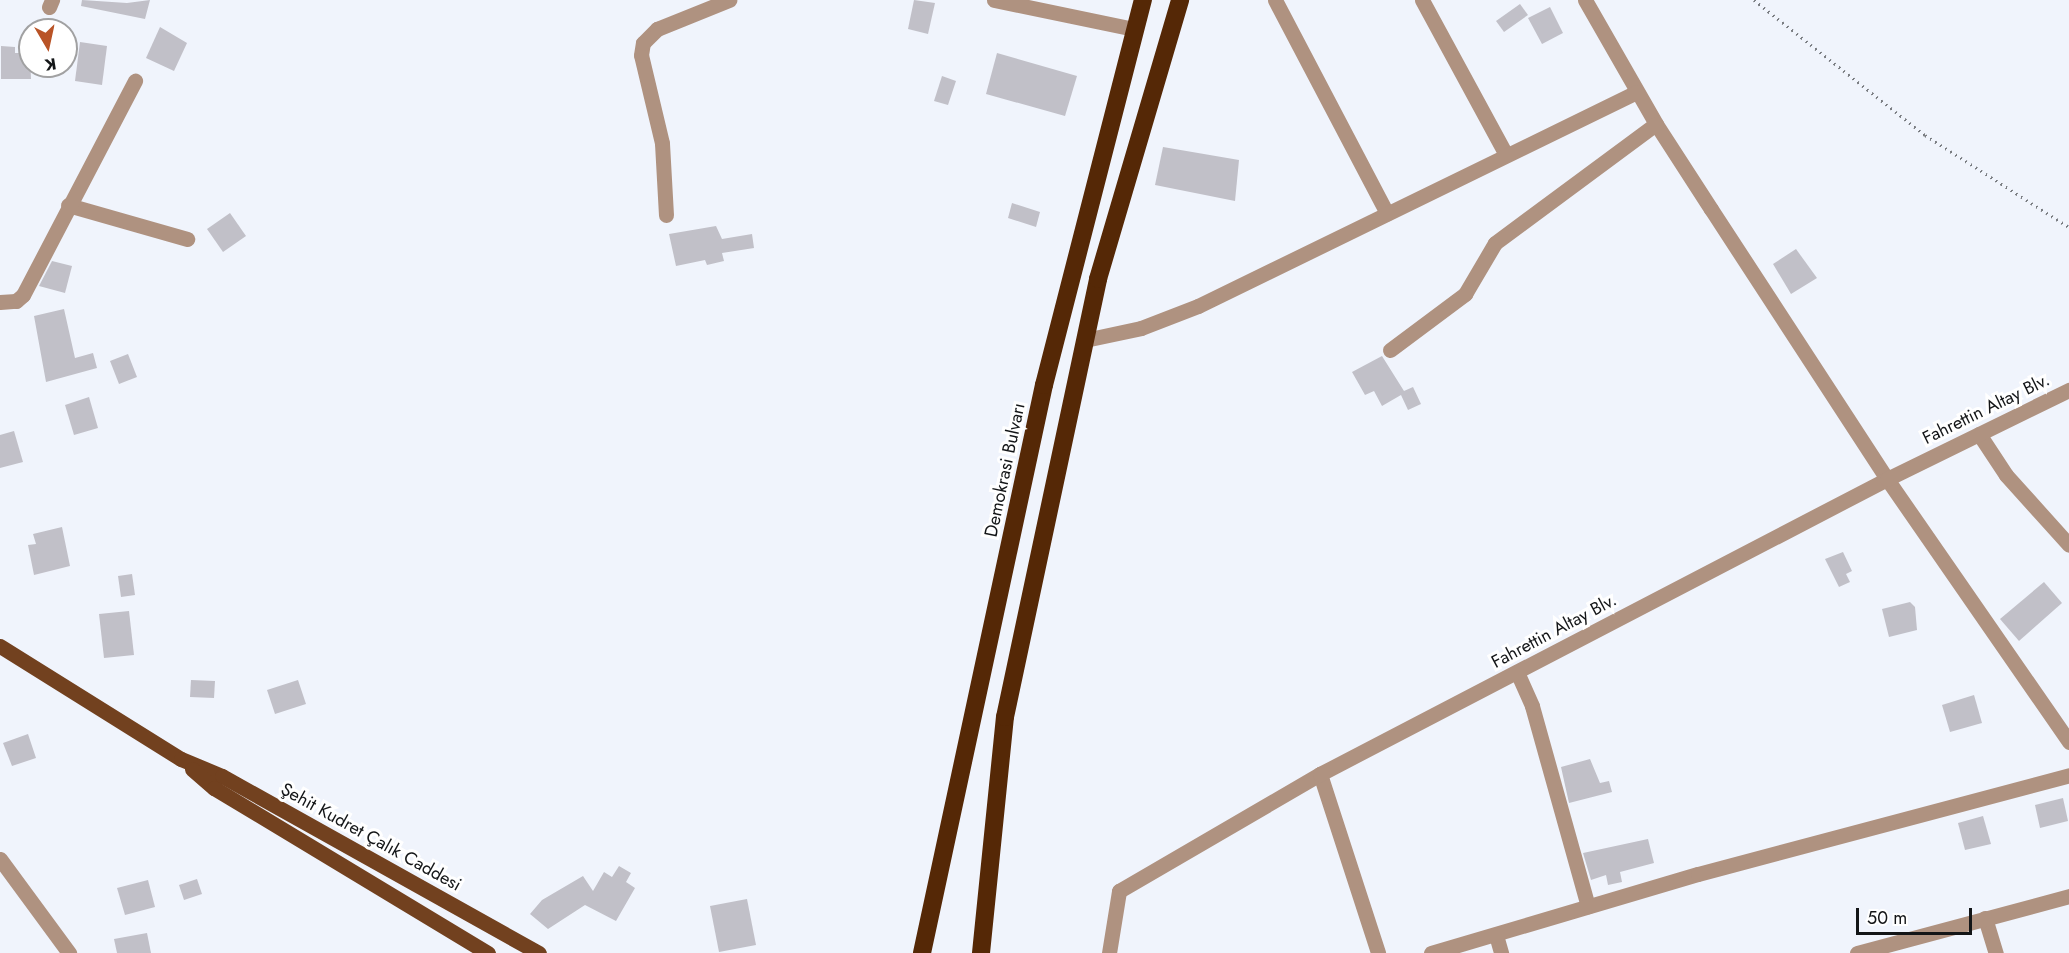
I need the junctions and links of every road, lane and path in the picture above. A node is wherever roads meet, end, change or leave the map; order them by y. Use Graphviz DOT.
graph roads {
  1 [pos="729,0"];
  2 [pos="994,0"];
  3 [pos="1143,0"];
  4 [pos="1180,0"];
  5 [pos="1275,0"];
  6 [pos="1422,0"];
  7 [pos="1585,0"];
  8 [pos="1754,0"];
  9 [pos="1134,29"];
  10 [pos="135,81"];
  11 [pos="1637,92"];
  12 [pos="1656,124"];
  13 [pos="1506,156"];
  14 [pos="68,206"];
  15 [pos="1387,213"];
  16 [pos="666,215"];
  17 [pos="2069,227"];
  18 [pos="187,239"];
  19 [pos="0,302"];
  20 [pos="1085,340"];
  21 [pos="1390,350"];
  22 [pos="2069,390"];
  23 [pos="1979,434"];
  24 [pos="1887,479"];
  25 [pos="2069,545"];
  26 [pos="0,646"];
  27 [pos="1517,672"];
  28 [pos="2069,742"];
  29 [pos="181,759"];
  30 [pos="1320,774"];
  31 [pos="2069,776"];
  32 [pos="0,859"];
  33 [pos="2069,896"];
  34 [pos="1588,906"];
  35 [pos="1985,918"];
  36 [pos="1496,935"];
  37 [pos="69,953"];
  38 [pos="488,953"];
  39 [pos="539,953"];
  40 [pos="922,953"];
  41 [pos="981,953"];
  42 [pos="1109,953"];
  43 [pos="1378,953"];
  44 [pos="1431,953"];
  45 [pos="1501,953"];
  46 [pos="1857,953"];
  47 [pos="1996,953"];
  1 -- 16 [label="street"];
  2 -- 9 [label="street"];
  3 -- 9 [label="highway, Demokrasi Bulvarı"];
  4 -- 20 [label="highway"];
  5 -- 15 [label="street"];
  6 -- 13 [label="street"];
  7 -- 11 [label="street"];
  8 -- 17 [label="path"];
  9 -- 40 [label="highway, Demokrasi Bulvarı"];
  10 -- 14 [label="street"];
  11 -- 12 [label="street"];
  11 -- 13 [label="street"];
  12 -- 21 [label="street"];
  12 -- 24 [label="street"];
  13 -- 15 [label="street"];
  14 -- 18 [label="street"];
  14 -- 19 [label="street"];
  15 -- 20 [label="street"];
  20 -- 41 [label="highway"];
  22 -- 23 [label="street, Fahrettin Altay Blv."];
  23 -- 24 [label="street, Fahrettin Altay Blv."];
  23 -- 25 [label="street"];
  24 -- 27 [label="street, Fahrettin Altay Blv."];
  24 -- 28 [label="street"];
  26 -- 29 [label="main road, Şehit Kudret Çalık Caddesi"];
  27 -- 30 [label="street, Fahrettin Altay Blv."];
  27 -- 34 [label="street"];
  29 -- 38 [label="main road, Şehit Kudret Çalık Caddesi"];
  29 -- 39 [label="main road, Şehit Kudret Çalık Caddesi"];
  30 -- 42 [label="street, Fahrettin Altay Blv."];
  30 -- 43 [label="street"];
  31 -- 34 [label="street"];
  32 -- 37 [label="street"];
  33 -- 35 [label="street"];
  34 -- 36 [label="street"];
  35 -- 46 [label="street"];
  35 -- 47 [label="street"];
  36 -- 44 [label="street"];
  36 -- 45 [label="street"];
}
